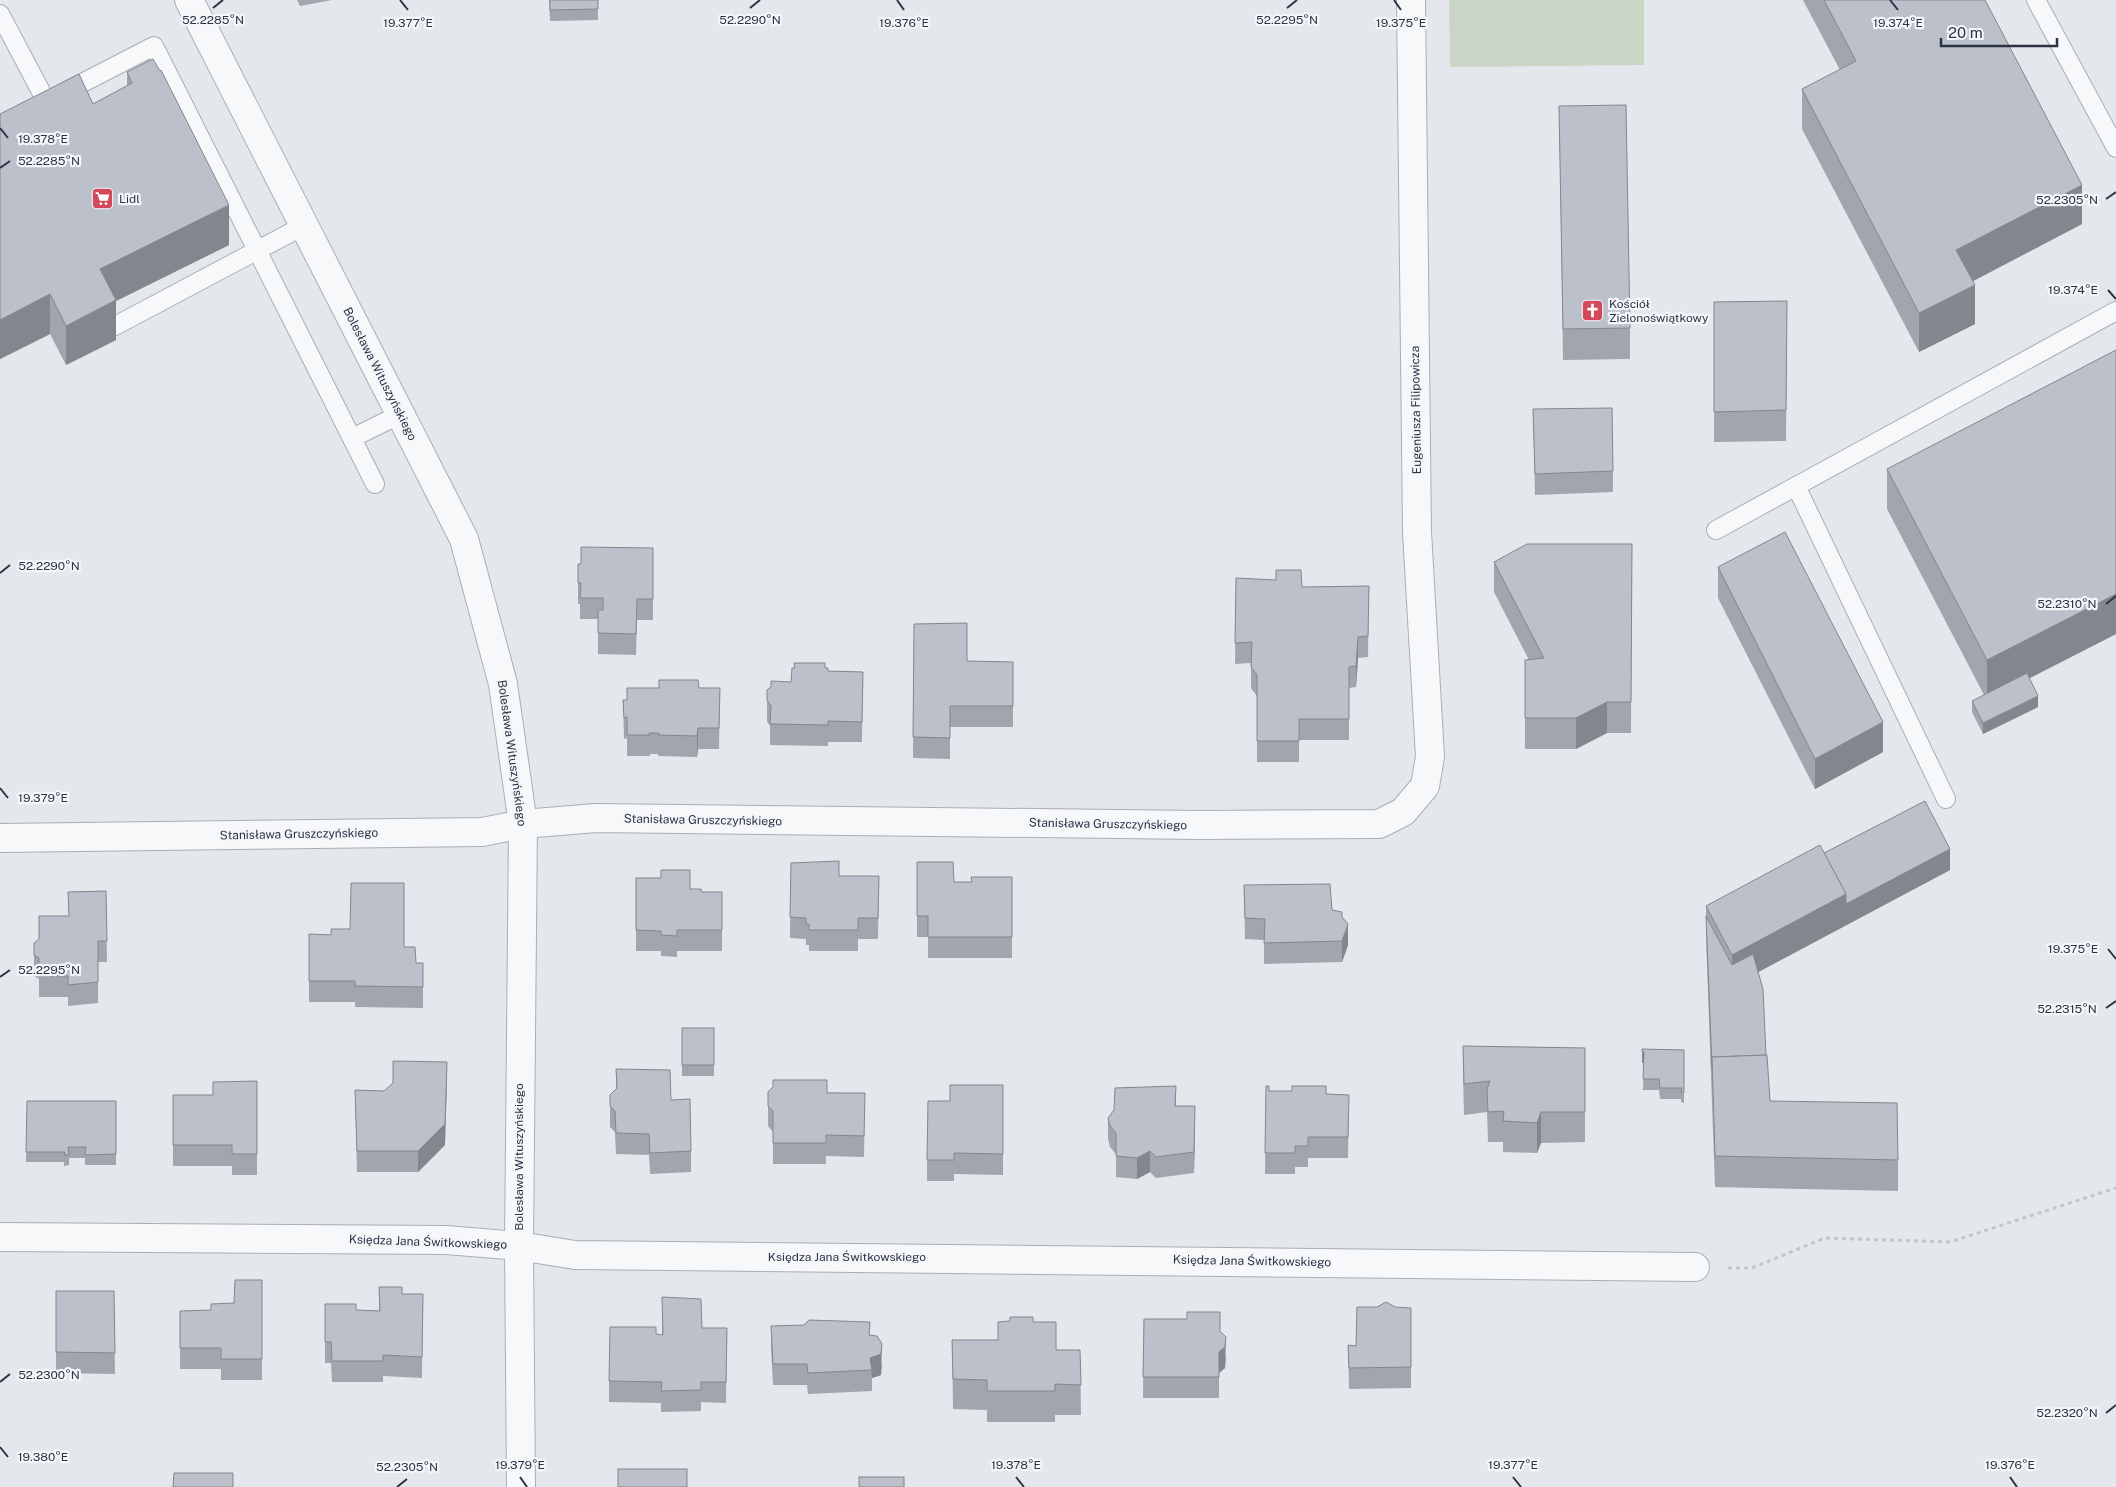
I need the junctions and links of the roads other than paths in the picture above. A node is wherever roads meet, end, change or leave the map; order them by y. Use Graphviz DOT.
graph roads {
  1 [pos="189,0"];
  2 [pos="1412,0"];
  3 [pos="2036,0"];
  4 [pos="0,14"];
  5 [pos="2116,148"];
  6 [pos="305,225"];
  7 [pos="256,250"];
  8 [pos="2116,312"];
  9 [pos="115,326"];
  10 [pos="401,414"];
  11 [pos="352,438"];
  12 [pos="375,484"];
  13 [pos="1796,486"];
  14 [pos="1716,530"];
  15 [pos="1946,798"];
  16 [pos="1403,812"];
  17 [pos="523,824"];
  18 [pos="0,838"];
  19 [pos="0,1237"];
  20 [pos="519,1246"];
  21 [pos="1695,1267"];
  22 [pos="521,1487"];
  1 -- 6 [label="street, Bolesława Wituszyńskiego"];
  2 -- 16 [label="street, Eugeniusza Filipowicza"];
  3 -- 5 [label="lane"];
  4 -- 7 [label="lane"];
  6 -- 7 [label="lane"];
  6 -- 10 [label="street, Bolesława Wituszyńskiego"];
  7 -- 9 [label="lane"];
  7 -- 11 [label="lane"];
  8 -- 13 [label="lane"];
  10 -- 11 [label="lane"];
  10 -- 17 [label="street, Bolesława Wituszyńskiego"];
  11 -- 12 [label="lane"];
  13 -- 14 [label="lane"];
  13 -- 15 [label="lane"];
  16 -- 17 [label="street, Stanisława Gruszczyńskiego"];
  17 -- 18 [label="street, Stanisława Gruszczyńskiego"];
  17 -- 20 [label="street, Bolesława Wituszyńskiego"];
  19 -- 20 [label="street, Księdza Jana Świtkowskiego"];
  20 -- 21 [label="street, Księdza Jana Świtkowskiego"];
  20 -- 22 [label="street, Bolesława Wituszyńskiego"];
}
